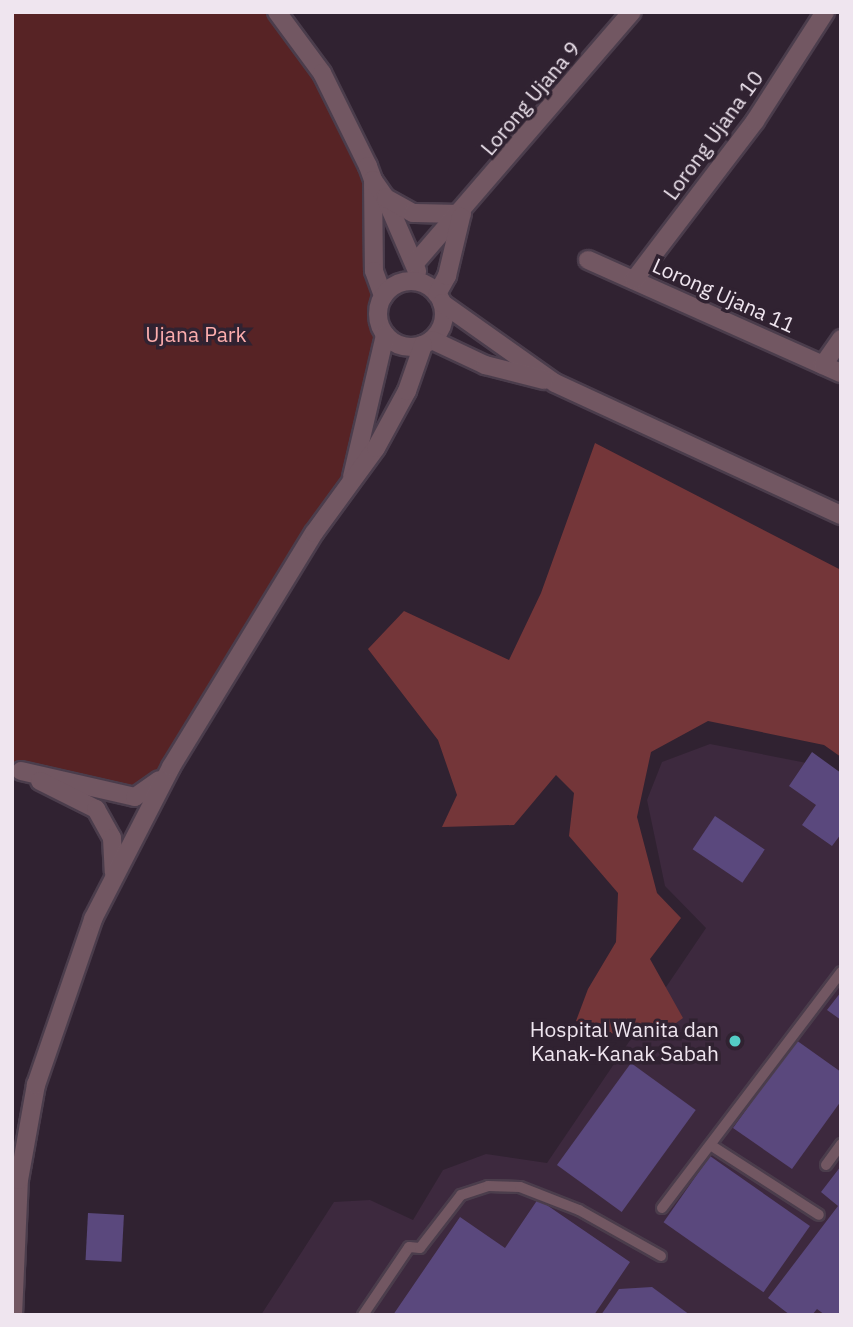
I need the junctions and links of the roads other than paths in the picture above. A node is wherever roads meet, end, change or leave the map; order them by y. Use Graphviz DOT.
graph roads {
  1 [pos="277,12"];
  2 [pos="632,12"];
  3 [pos="825,12"];
  4 [pos="373,180"];
  5 [pos="385,197"];
  6 [pos="462,214"];
  7 [pos="588,260"];
  8 [pos="415,263"];
  9 [pos="634,280"];
  10 [pos="420,283"];
  11 [pos="383,296"];
  12 [pos="440,298"];
  13 [pos="385,335"];
  14 [pos="841,339"];
  15 [pos="427,343"];
  16 [pos="823,365"];
  17 [pos="841,373"];
  18 [pos="555,383"];
  19 [pos="352,477"];
  20 [pos="841,514"];
  21 [pos="171,766"];
  22 [pos="17,770"];
  23 [pos="114,872"];
  24 [pos="841,972"];
  25 [pos="841,1144"];
  26 [pos="712,1146"];
  27 [pos="826,1165"];
  28 [pos="662,1208"];
  29 [pos="819,1215"];
  30 [pos="660,1256"];
  31 [pos="13,1315"];
  32 [pos="363,1315"];
  1 -- 4 [label="street"];
  2 -- 6 [label="street, Lorong Ujana 9"];
  3 -- 9 [label="street, Lorong Ujana 10"];
  4 -- 5 [label="street"];
  4 -- 11 [label="street"];
  5 -- 6 [label="street"];
  5 -- 8 [label="street"];
  6 -- 8 [label="street, Lorong Ujana 9"];
  6 -- 12 [label="street, Lorong Ujana 9"];
  7 -- 9 [label="street, Lorong Ujana 11"];
  8 -- 10 [label="street"];
  9 -- 16 [label="street, Lorong Ujana 11"];
  10 -- 11 [label="street"];
  10 -- 12 [label="street"];
  11 -- 13 [label="street"];
  12 -- 15 [label="street"];
  12 -- 18 [label="street"];
  13 -- 15 [label="street"];
  13 -- 19 [label="street"];
  14 -- 16 [label="street"];
  15 -- 18 [label="street"];
  15 -- 19 [label="street"];
  16 -- 17 [label="street, Lorong Ujana 11"];
  18 -- 20 [label="street"];
  19 -- 21 [label="street"];
  21 -- 22 [label="street"];
  21 -- 23 [label="street"];
  22 -- 23 [label="street"];
  23 -- 31 [label="street"];
  24 -- 26 [label="lane"];
  25 -- 27 [label="lane"];
  26 -- 28 [label="lane"];
  26 -- 29 [label="lane"];
  30 -- 32 [label="lane"];
}
